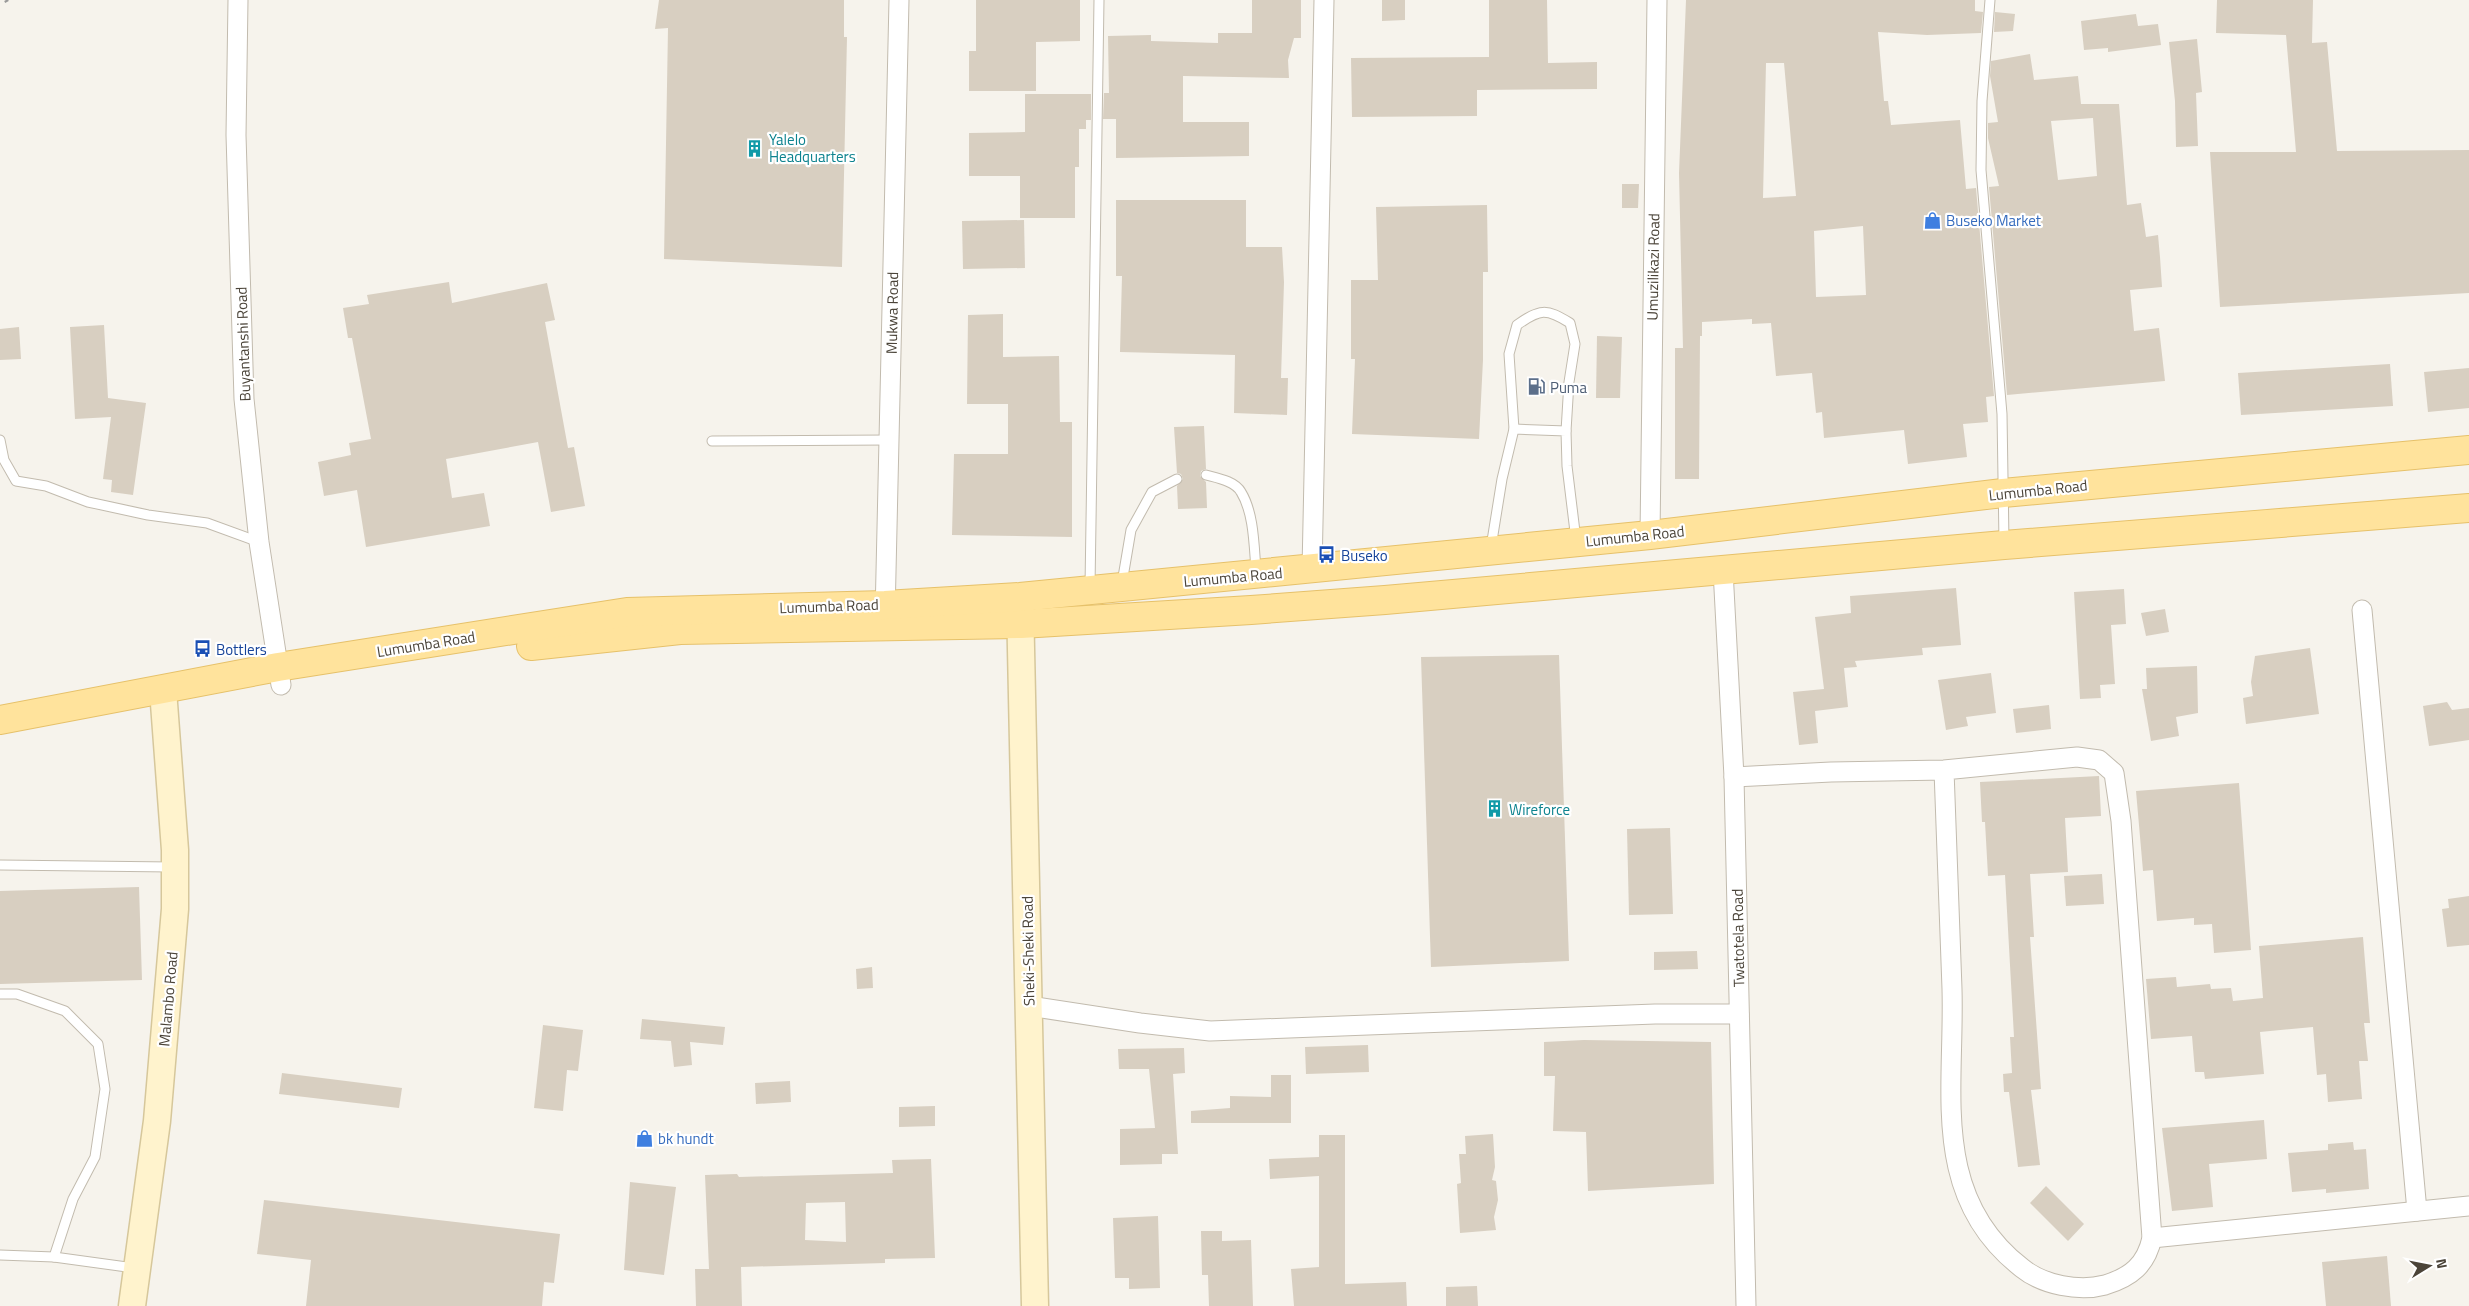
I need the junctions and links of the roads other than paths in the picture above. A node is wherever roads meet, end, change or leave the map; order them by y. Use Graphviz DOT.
graph roads {
  1 [pos="238,0"];
  2 [pos="899,0"];
  3 [pos="1100,0"];
  4 [pos="1324,0"];
  5 [pos="1657,0"];
  6 [pos="1990,0"];
  7 [pos="1514,429"];
  8 [pos="1566,431"];
  9 [pos="0,440"];
  10 [pos="889,440"];
  11 [pos="712,442"];
  12 [pos="2469,450"];
  13 [pos="1206,475"];
  14 [pos="1177,478"];
  15 [pos="2003,493"];
  16 [pos="2469,508"];
  17 [pos="1650,535"];
  18 [pos="259,542"];
  19 [pos="1576,542"];
  20 [pos="2004,545"];
  21 [pos="1491,550"];
  22 [pos="1312,570"];
  23 [pos="1723,570"];
  24 [pos="1257,574"];
  25 [pos="1122,586"];
  26 [pos="1090,590"];
  27 [pos="1020,597"];
  28 [pos="2362,610"];
  29 [pos="885,616"];
  30 [pos="1021,624"];
  31 [pos="280,676"];
  32 [pos="164,698"];
  33 [pos="0,720"];
  34 [pos="0,737"];
  35 [pos="1944,770"];
  36 [pos="1734,778"];
  37 [pos="0,865"];
  38 [pos="175,867"];
  39 [pos="0,994"];
  40 [pos="1029,1006"];
  41 [pos="1739,1014"];
  42 [pos="2469,1206"];
  43 [pos="2417,1211"];
  44 [pos="2152,1238"];
  45 [pos="0,1256"];
  46 [pos="54,1256"];
  47 [pos="137,1268"];
  48 [pos="132,1306"];
  49 [pos="1035,1306"];
  50 [pos="1746,1306"];
  1 -- 18 [label="street, Buyantanshi Road"];
  2 -- 10 [label="street, Mukwa Road"];
  3 -- 26 [label="lane"];
  4 -- 22 [label="street"];
  5 -- 17 [label="street, Umuzilikazi Road"];
  6 -- 15 [label="lane"];
  7 -- 8 [label="lane"];
  7 -- 8 [label="lane"];
  7 -- 21 [label="lane"];
  8 -- 19 [label="lane"];
  9 -- 18 [label="lane"];
  10 -- 11 [label="lane"];
  10 -- 29 [label="street, Mukwa Road"];
  12 -- 15 [label="main road, Lumumba Road"];
  13 -- 24 [label="lane"];
  14 -- 25 [label="lane"];
  15 -- 17 [label="main road, Lumumba Road"];
  15 -- 20 [label="lane"];
  16 -- 20 [label="main road, Lumumba Road"];
  17 -- 19 [label="main road, Lumumba Road"];
  18 -- 31 [label="street, Buyantanshi Road"];
  19 -- 21 [label="main road, Lumumba Road"];
  20 -- 23 [label="main road, Lumumba Road"];
  21 -- 22 [label="main road, Lumumba Road"];
  22 -- 24 [label="main road, Lumumba Road"];
  23 -- 30 [label="main road, Lumumba Road"];
  23 -- 36 [label="street, Twatotela Road"];
  24 -- 25 [label="main road, Lumumba Road"];
  25 -- 26 [label="main road, Lumumba Road"];
  26 -- 27 [label="main road, Lumumba Road"];
  27 -- 29 [label="main road, Lumumba Road"];
  27 -- 30 [label="street, Sheki-Sheki Road"];
  28 -- 43 [label="street"];
  29 -- 30 [label="main road, Lumumba Road"];
  29 -- 31 [label="main road, Lumumba Road"];
  30 -- 40 [label="street, Sheki-Sheki Road"];
  31 -- 32 [label="main road, Lumumba Road"];
  32 -- 33 [label="main road, Lumumba Road"];
  32 -- 34 [label="main road, Lumumba Road"];
  32 -- 38 [label="street, Malambo Road"];
  35 -- 36 [label="street"];
  35 -- 44 [label="street"];
  35 -- 44 [label="street"];
  36 -- 41 [label="street, Twatotela Road"];
  37 -- 38 [label="lane"];
  38 -- 47 [label="street, Malambo Road"];
  39 -- 46 [label="lane"];
  40 -- 41 [label="street"];
  40 -- 49 [label="street, Sheki-Sheki Road"];
  41 -- 50 [label="street, Twatotela Road"];
  42 -- 43 [label="street"];
  43 -- 44 [label="street"];
  45 -- 46 [label="lane"];
  46 -- 47 [label="lane"];
  47 -- 48 [label="street, Malambo Road"];
}
